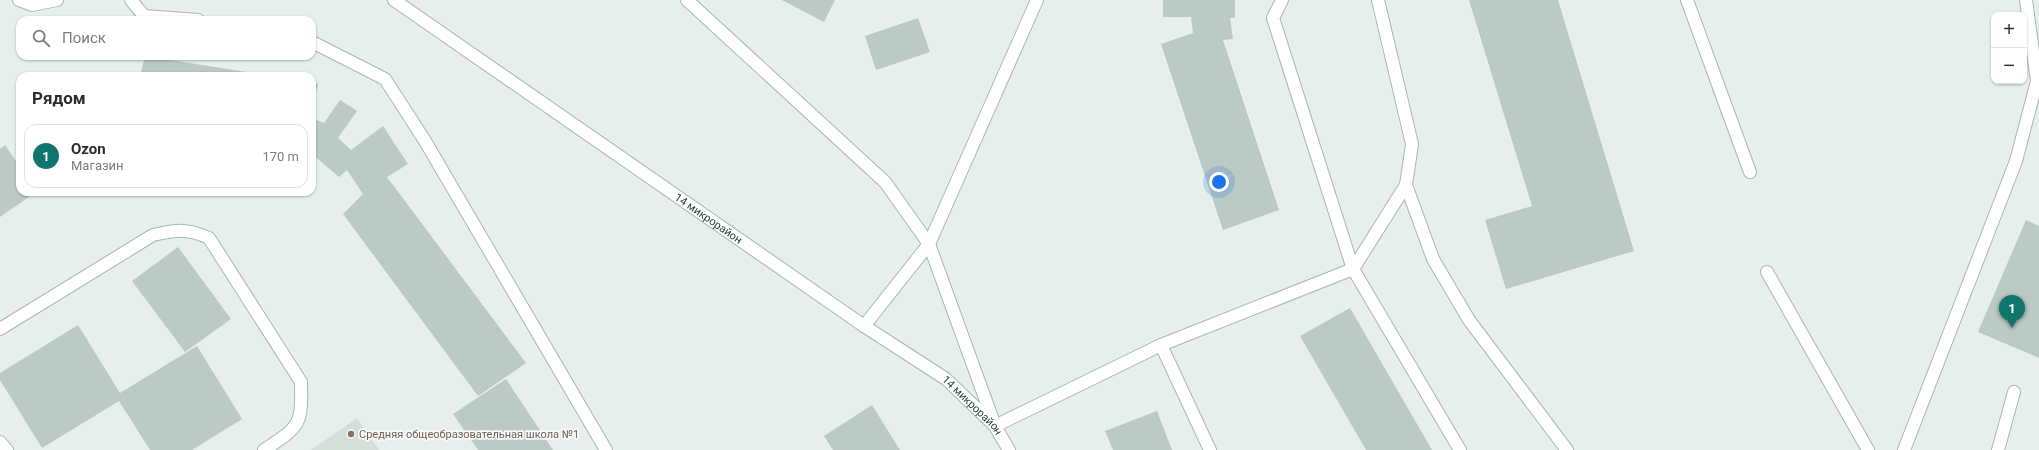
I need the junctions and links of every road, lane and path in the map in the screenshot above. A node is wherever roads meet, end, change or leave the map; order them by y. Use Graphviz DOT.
graph roads {
  1 [pos="19,0"];
  2 [pos="57,0"];
  3 [pos="130,0"];
  4 [pos="394,0"];
  5 [pos="687,0"];
  6 [pos="1037,0"];
  7 [pos="1282,0"];
  8 [pos="1378,0"];
  9 [pos="1687,0"];
  10 [pos="2026,0"];
  11 [pos="144,16"];
  12 [pos="316,44"];
  13 [pos="1750,172"];
  14 [pos="1406,185"];
  15 [pos="929,244"];
  16 [pos="1353,269"];
  17 [pos="1767,272"];
  18 [pos="864,326"];
  19 [pos="0,329"];
  20 [pos="1161,345"];
  21 [pos="2014,392"];
  22 [pos="995,426"];
  23 [pos="0,442"];
  24 [pos="7,450"];
  25 [pos="264,450"];
  26 [pos="606,450"];
  27 [pos="1009,450"];
  28 [pos="1210,450"];
  29 [pos="1460,450"];
  30 [pos="1567,450"];
  31 [pos="1868,450"];
  32 [pos="1904,450"];
  33 [pos="1998,450"];
  1 -- 2 [label="street"];
  3 -- 11 [label="street"];
  4 -- 18 [label="street, 14 микрорайон"];
  5 -- 15 [label="street"];
  6 -- 15 [label="street"];
  7 -- 16 [label="street"];
  8 -- 14 [label="street"];
  9 -- 13 [label="street"];
  10 -- 32 [label="street"];
  12 -- 26 [label="street"];
  14 -- 16 [label="street"];
  14 -- 30 [label="street"];
  15 -- 18 [label="street"];
  15 -- 22 [label="street"];
  16 -- 20 [label="street"];
  16 -- 29 [label="street"];
  17 -- 31 [label="street"];
  18 -- 22 [label="street, 14 микрорайон"];
  19 -- 25 [label="street"];
  20 -- 22 [label="street"];
  20 -- 28 [label="street"];
  21 -- 33 [label="street"];
  22 -- 27 [label="street, 14 микрорайон"];
  23 -- 24 [label="street"];
}
